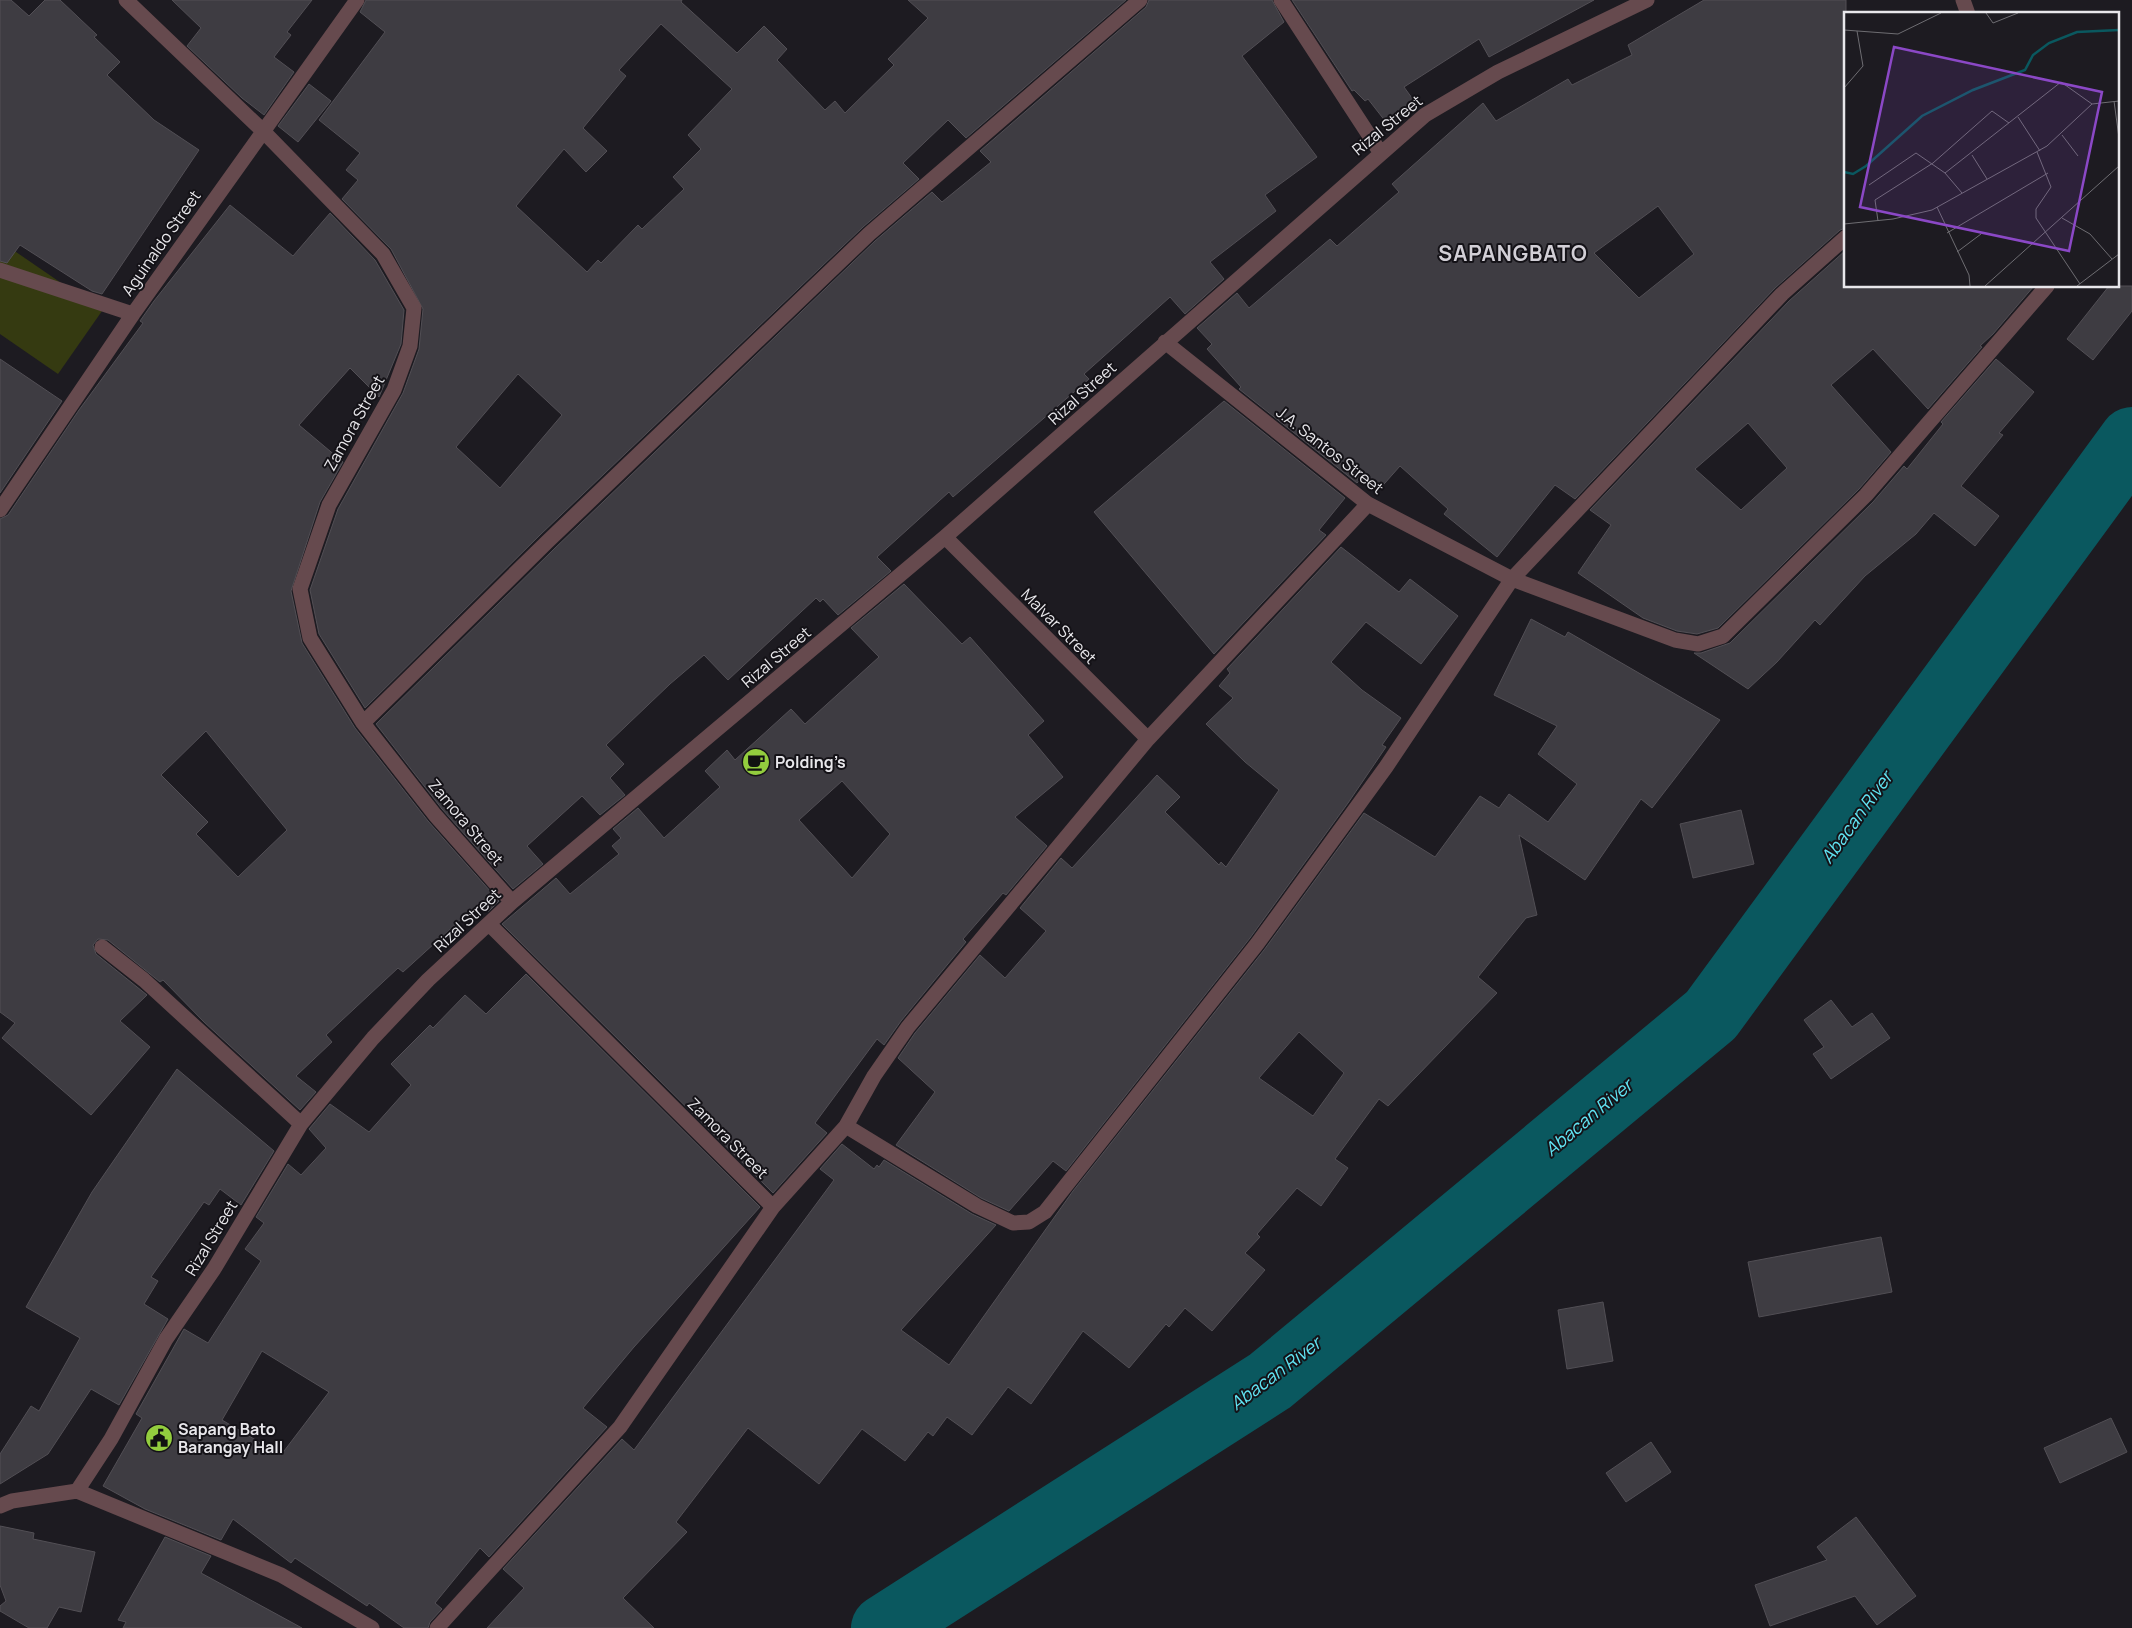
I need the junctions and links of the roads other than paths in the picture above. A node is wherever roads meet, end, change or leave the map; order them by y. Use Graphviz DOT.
graph roads {
  1 [pos="126,0"];
  2 [pos="356,0"];
  3 [pos="1140,0"];
  4 [pos="1281,0"];
  5 [pos="1647,0"];
  6 [pos="1963,0"];
  7 [pos="1967,12"];
  8 [pos="262,130"];
  9 [pos="1380,152"];
  10 [pos="1844,238"];
  11 [pos="0,270"];
  12 [pos="2045,288"];
  13 [pos="133,314"];
  14 [pos="1165,342"];
  15 [pos="1368,504"];
  16 [pos="0,510"];
  17 [pos="946,537"];
  18 [pos="1512,578"];
  19 [pos="363,723"];
  20 [pos="1148,739"];
  21 [pos="512,902"];
  22 [pos="489,924"];
  23 [pos="102,947"];
  24 [pos="301,1124"];
  25 [pos="846,1126"];
  26 [pos="773,1207"];
  27 [pos="77,1491"];
  28 [pos="0,1506"];
  29 [pos="372,1628"];
  30 [pos="437,1628"];
  1 -- 8 [label="street, Zamora Street"];
  2 -- 8 [label="street, Aguinaldo Street"];
  3 -- 19 [label="street"];
  4 -- 9 [label="street"];
  5 -- 9 [label="street, Rizal Street"];
  6 -- 7 [label="street"];
  8 -- 13 [label="street, Aguinaldo Street"];
  8 -- 19 [label="street, Zamora Street"];
  9 -- 14 [label="street, Rizal Street"];
  10 -- 18 [label="street"];
  11 -- 13 [label="street"];
  12 -- 18 [label="street, J.A. Santos Street"];
  13 -- 16 [label="street, Aguinaldo Street"];
  14 -- 15 [label="street, J.A. Santos Street"];
  14 -- 17 [label="street, Rizal Street"];
  15 -- 18 [label="street, J.A. Santos Street"];
  15 -- 20 [label="street"];
  17 -- 20 [label="street, Malvar Street"];
  17 -- 21 [label="street, Rizal Street"];
  18 -- 25 [label="street"];
  19 -- 21 [label="street, Zamora Street"];
  20 -- 25 [label="street"];
  21 -- 22 [label="street, Rizal Street"];
  22 -- 24 [label="street, Rizal Street"];
  22 -- 26 [label="street, Zamora Street"];
  23 -- 24 [label="street"];
  24 -- 27 [label="street, Rizal Street"];
  25 -- 26 [label="street"];
  26 -- 30 [label="street"];
  27 -- 28 [label="street"];
  27 -- 29 [label="street"];
}
